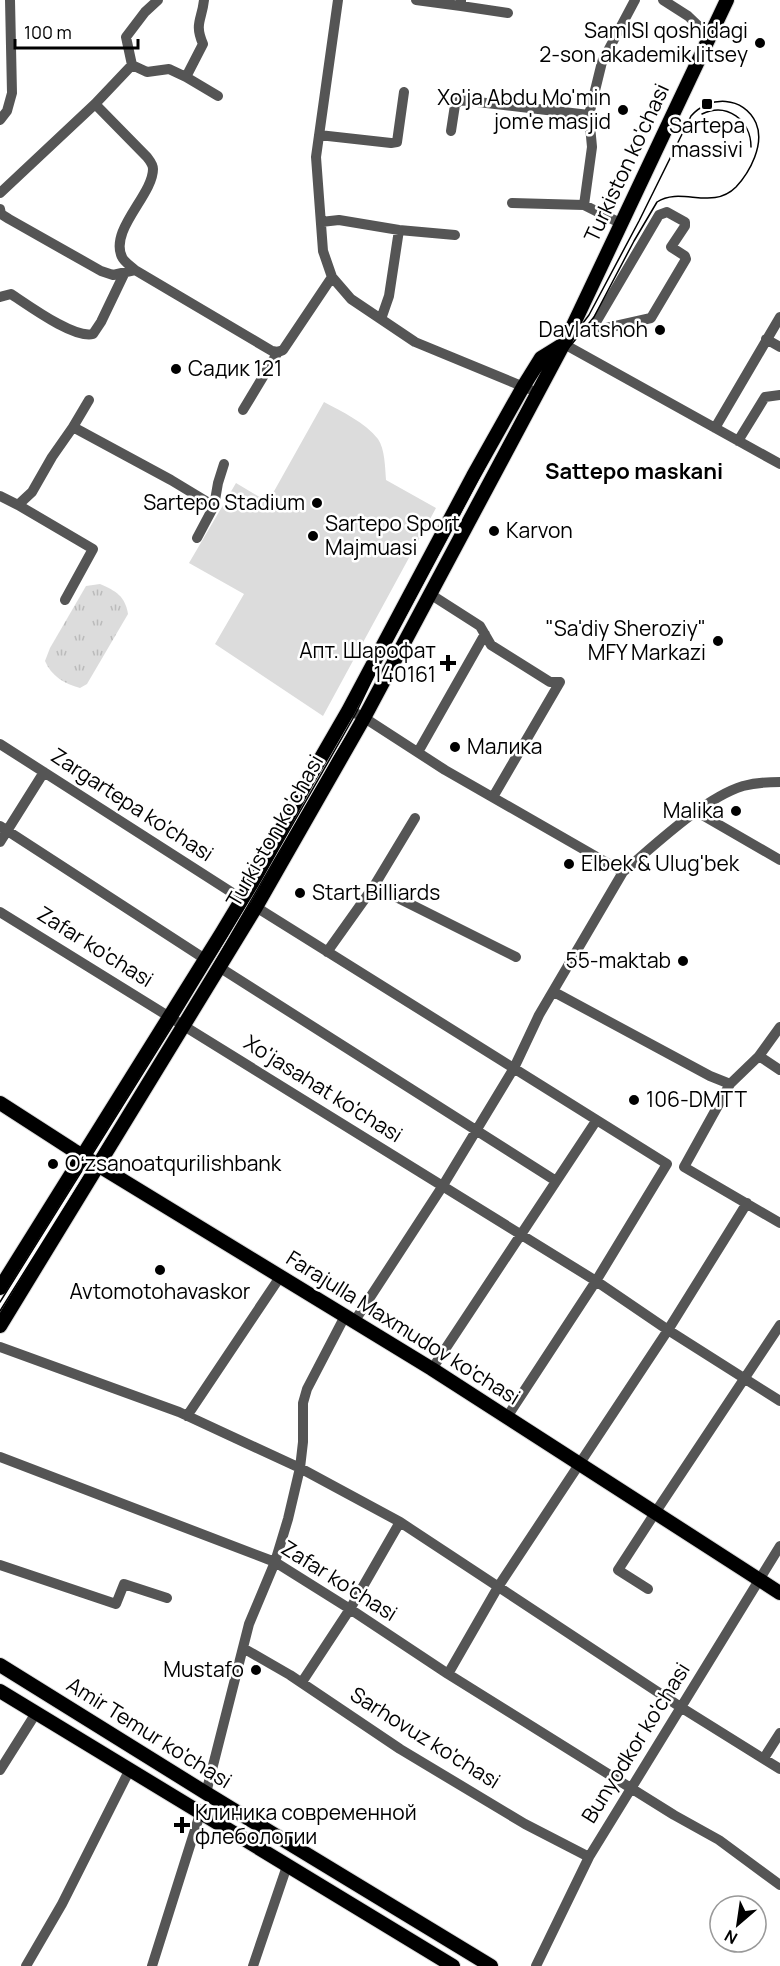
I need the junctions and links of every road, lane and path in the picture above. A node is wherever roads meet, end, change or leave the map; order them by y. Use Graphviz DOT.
graph roads {
  1 [pos="10,0"];
  2 [pos="158,0"];
  3 [pos="204,0"];
  4 [pos="416,0"];
  5 [pos="635,0"];
  6 [pos="663,0"];
  7 [pos="727,0"];
  8 [pos="335,1"];
  9 [pos="461,3"];
  10 [pos="508,13"];
  11 [pos="710,37"];
  12 [pos="132,65"];
  13 [pos="186,77"];
  14 [pos="404,92"];
  15 [pos="218,96"];
  16 [pos="95,104"];
  17 [pos="589,116"];
  18 [pos="0,120"];
  19 [pos="451,131"];
  20 [pos="319,135"];
  21 [pos="0,193"];
  22 [pos="512,203"];
  23 [pos="584,205"];
  24 [pos="0,209"];
  25 [pos="4,220"];
  26 [pos="321,222"];
  27 [pos="622,224"];
  28 [pos="399,230"];
  29 [pos="455,235"];
  30 [pos="130,272"];
  31 [pos="332,277"];
  32 [pos="0,290"];
  33 [pos="11,294"];
  34 [pos="0,297"];
  35 [pos="780,316"];
  36 [pos="381,320"];
  37 [pos="592,329"];
  38 [pos="567,339"];
  39 [pos="766,339"];
  40 [pos="780,347"];
  41 [pos="278,352"];
  42 [pos="523,387"];
  43 [pos="537,394"];
  44 [pos="780,395"];
  45 [pos="89,400"];
  46 [pos="243,410"];
  47 [pos="73,428"];
  48 [pos="715,428"];
  49 [pos="738,441"];
  50 [pos="224,464"];
  51 [pos="780,464"];
  52 [pos="0,496"];
  53 [pos="18,506"];
  54 [pos="214,506"];
  55 [pos="197,538"];
  56 [pos="430,594"];
  57 [pos="65,600"];
  58 [pos="485,634"];
  59 [pos="348,711"];
  60 [pos="364,718"];
  61 [pos="0,744"];
  62 [pos="418,752"];
  63 [pos="44,772"];
  64 [pos="780,782"];
  65 [pos="493,797"];
  66 [pos="697,812"];
  67 [pos="415,818"];
  68 [pos="4,829"];
  69 [pos="0,842"];
  70 [pos="780,860"];
  71 [pos="623,872"];
  72 [pos="374,886"];
  73 [pos="242,899"];
  74 [pos="256,907"];
  75 [pos="0,912"];
  76 [pos="327,952"];
  77 [pos="516,957"];
  78 [pos="206,959"];
  79 [pos="219,967"];
  80 [pos="554,992"];
  81 [pos="170,1016"];
  82 [pos="184,1025"];
  83 [pos="780,1027"];
  84 [pos="759,1056"];
  85 [pos="514,1068"];
  86 [pos="780,1070"];
  87 [pos="730,1084"];
  88 [pos="0,1103"];
  89 [pos="596,1121"];
  90 [pos="476,1129"];
  91 [pos="83,1155"];
  92 [pos="99,1166"];
  93 [pos="556,1181"];
  94 [pos="442,1186"];
  95 [pos="747,1203"];
  96 [pos="780,1223"];
  97 [pos="521,1235"];
  98 [pos="280,1276"];
  99 [pos="596,1281"];
  100 [pos="0,1288"];
  101 [pos="350,1319"];
  102 [pos="780,1325"];
  103 [pos="0,1326"];
  104 [pos="668,1330"];
  105 [pos="0,1347"];
  106 [pos="432,1369"];
  107 [pos="744,1378"];
  108 [pos="780,1401"];
  109 [pos="187,1416"];
  110 [pos="507,1417"];
  111 [pos="0,1457"];
  112 [pos="580,1464"];
  113 [pos="300,1468"];
  114 [pos="655,1513"];
  115 [pos="400,1522"];
  116 [pos="780,1546"];
  117 [pos="275,1562"];
  118 [pos="0,1565"];
  119 [pos="759,1579"];
  120 [pos="498,1587"];
  121 [pos="648,1589"];
  122 [pos="780,1593"];
  123 [pos="167,1598"];
  124 [pos="350,1609"];
  125 [pos="243,1648"];
  126 [pos="0,1665"];
  127 [pos="448,1674"];
  128 [pos="302,1682"];
  129 [pos="0,1691"];
  130 [pos="682,1708"];
  131 [pos="36,1713"];
  132 [pos="780,1733"];
  133 [pos="764,1758"];
  134 [pos="780,1769"];
  135 [pos="0,1770"];
  136 [pos="129,1771"];
  137 [pos="632,1787"];
  138 [pos="206,1793"];
  139 [pos="200,1814"];
  140 [pos="589,1857"];
  141 [pos="287,1866"];
  142 [pos="780,1885"];
  143 [pos="26,1966"];
  144 [pos="152,1966"];
  145 [pos="253,1966"];
  146 [pos="453,1966"];
  147 [pos="491,1966"];
  148 [pos="536,1966"];
  1 -- 18 [label="street"];
  2 -- 12 [label="street"];
  3 -- 13 [label="street"];
  4 -- 9 [label="street"];
  5 -- 17 [label="street"];
  6 -- 11 [label="street"];
  7 -- 11 [label="main road, Turkiston ko'chasi"];
  8 -- 20 [label="street"];
  9 -- 10 [label="street"];
  11 -- 27 [label="main road, Turkiston ko'chasi"];
  12 -- 13 [label="street"];
  12 -- 16 [label="street"];
  13 -- 15 [label="street"];
  14 -- 20 [label="street"];
  16 -- 21 [label="street"];
  16 -- 30 [label="street"];
  17 -- 19 [label="street"];
  17 -- 23 [label="street"];
  20 -- 26 [label="street"];
  22 -- 23 [label="street"];
  23 -- 27 [label="street"];
  24 -- 25 [label="street"];
  25 -- 30 [label="street"];
  26 -- 28 [label="street"];
  26 -- 31 [label="street"];
  27 -- 38 [label="main road, Turkiston ko'chasi"];
  28 -- 29 [label="street"];
  28 -- 36 [label="street"];
  30 -- 33 [label="street"];
  30 -- 41 [label="street"];
  31 -- 36 [label="street"];
  31 -- 41 [label="street"];
  32 -- 33 [label="street"];
  33 -- 34 [label="street"];
  35 -- 39 [label="street"];
  36 -- 42 [label="street"];
  37 -- 37 [label="street"];
  37 -- 38 [label="street"];
  38 -- 42 [label="main road, Turkiston ko'chasi"];
  38 -- 43 [label="main road, Turkiston ko'chasi"];
  38 -- 48 [label="street"];
  39 -- 40 [label="street"];
  39 -- 48 [label="street"];
  41 -- 46 [label="street"];
  42 -- 43 [label="street"];
  42 -- 59 [label="main road, Turkiston ko'chasi"];
  43 -- 56 [label="main road, Turkiston ko'chasi"];
  44 -- 49 [label="street"];
  45 -- 47 [label="street"];
  47 -- 53 [label="street"];
  47 -- 54 [label="street"];
  48 -- 49 [label="street"];
  49 -- 51 [label="street"];
  50 -- 54 [label="street"];
  52 -- 53 [label="street"];
  53 -- 57 [label="street"];
  54 -- 55 [label="street"];
  56 -- 58 [label="street"];
  56 -- 60 [label="main road, Turkiston ko'chasi"];
  58 -- 62 [label="street"];
  58 -- 65 [label="street"];
  59 -- 60 [label="street"];
  59 -- 73 [label="main road, Turkiston ko'chasi"];
  60 -- 62 [label="street"];
  60 -- 74 [label="main road, Turkiston ko'chasi"];
  61 -- 63 [label="street, Zargartepa ko'chasi"];
  62 -- 65 [label="street"];
  63 -- 68 [label="street"];
  63 -- 73 [label="street, Zargartepa ko'chasi"];
  64 -- 66 [label="street"];
  65 -- 71 [label="street"];
  66 -- 70 [label="street"];
  66 -- 71 [label="street"];
  67 -- 72 [label="street"];
  68 -- 69 [label="street"];
  68 -- 78 [label="street"];
  71 -- 80 [label="street"];
  72 -- 76 [label="street"];
  72 -- 77 [label="street"];
  73 -- 78 [label="main road, Turkiston ko'chasi"];
  74 -- 76 [label="street"];
  74 -- 79 [label="main road, Turkiston ko'chasi"];
  75 -- 81 [label="street, Zafar ko'chasi"];
  76 -- 85 [label="street"];
  78 -- 81 [label="main road, Turkiston ko'chasi"];
  79 -- 82 [label="main road, Turkiston ko'chasi"];
  79 -- 90 [label="street"];
  80 -- 85 [label="street"];
  80 -- 87 [label="street"];
  81 -- 82 [label="street, Zafar ko'chasi"];
  81 -- 91 [label="main road, Turkiston ko'chasi"];
  82 -- 92 [label="main road, Turkiston ko'chasi"];
  82 -- 94 [label="street, Xo'jasahat ko'chasi"];
  83 -- 84 [label="street"];
  84 -- 86 [label="street"];
  84 -- 87 [label="street"];
  85 -- 89 [label="street"];
  85 -- 90 [label="street"];
  87 -- 95 [label="street"];
  88 -- 91 [label="main road, Farajulla Maxmudov ko'chasi"];
  89 -- 93 [label="street"];
  89 -- 99 [label="street"];
  90 -- 93 [label="street"];
  90 -- 94 [label="street"];
  91 -- 92 [label="main road, Farajulla Maxmudov ko'chasi"];
  91 -- 100 [label="main road, Turkiston ko'chasi"];
  92 -- 98 [label="main road, Farajulla Maxmudov ko'chasi"];
  92 -- 103 [label="main road, Turkiston ko'chasi"];
  93 -- 97 [label="street"];
  94 -- 97 [label="street, Xo'jasahat ko'chasi"];
  94 -- 101 [label="street"];
  95 -- 96 [label="street"];
  95 -- 104 [label="street"];
  97 -- 99 [label="street, Xo'jasahat ko'chasi"];
  97 -- 106 [label="street"];
  98 -- 101 [label="main road, Farajulla Maxmudov ko'chasi"];
  98 -- 109 [label="street"];
  99 -- 104 [label="street, Xo'jasahat ko'chasi"];
  99 -- 110 [label="street"];
  101 -- 106 [label="main road, Farajulla Maxmudov ko'chasi"];
  101 -- 113 [label="street"];
  102 -- 107 [label="street"];
  104 -- 107 [label="street, Xo'jasahat ko'chasi"];
  104 -- 112 [label="street"];
  105 -- 109 [label="street"];
  106 -- 110 [label="main road, Farajulla Maxmudov ko'chasi"];
  107 -- 108 [label="street, Xo'jasahat ko'chasi"];
  107 -- 114 [label="street"];
  109 -- 113 [label="street"];
  110 -- 112 [label="main road, Farajulla Maxmudov ko'chasi"];
  111 -- 117 [label="street, Zafar ko'chasi"];
  112 -- 114 [label="main road, Farajulla Maxmudov ko'chasi"];
  112 -- 120 [label="street"];
  113 -- 115 [label="street"];
  113 -- 117 [label="street"];
  114 -- 119 [label="main road, Farajulla Maxmudov ko'chasi"];
  114 -- 121 [label="street"];
  115 -- 120 [label="street"];
  115 -- 124 [label="street"];
  116 -- 119 [label="street, Bunyodkor ko'chasi"];
  117 -- 124 [label="street, Zafar ko'chasi"];
  117 -- 125 [label="street"];
  118 -- 123 [label="street"];
  119 -- 122 [label="main road, Farajulla Maxmudov ko'chasi"];
  119 -- 130 [label="street, Bunyodkor ko'chasi"];
  120 -- 127 [label="street"];
  120 -- 130 [label="street"];
  124 -- 127 [label="street, Zafar ko'chasi"];
  124 -- 128 [label="street"];
  125 -- 128 [label="street, Sarhovuz ko'chasi"];
  125 -- 138 [label="street"];
  126 -- 138 [label="main road, Amir Temur ko'chasi"];
  127 -- 137 [label="street, Zafar ko'chasi"];
  128 -- 140 [label="street, Sarhovuz ko'chasi"];
  129 -- 131 [label="main road, Amir Temur ko'chasi"];
  130 -- 133 [label="street"];
  130 -- 137 [label="street, Bunyodkor ko'chasi"];
  131 -- 135 [label="street"];
  131 -- 136 [label="main road, Amir Temur ko'chasi"];
  132 -- 133 [label="street"];
  133 -- 134 [label="street"];
  136 -- 139 [label="main road, Amir Temur ko'chasi"];
  136 -- 143 [label="street"];
  137 -- 140 [label="street, Bunyodkor ko'chasi"];
  137 -- 142 [label="street, Zafar ko'chasi"];
  138 -- 147 [label="main road, Amir Temur ko'chasi"];
  139 -- 141 [label="main road, Amir Temur ko'chasi"];
  139 -- 144 [label="street"];
  140 -- 148 [label="street, Bunyodkor ko'chasi"];
  141 -- 145 [label="street"];
  141 -- 146 [label="main road, Amir Temur ko'chasi"];
}
